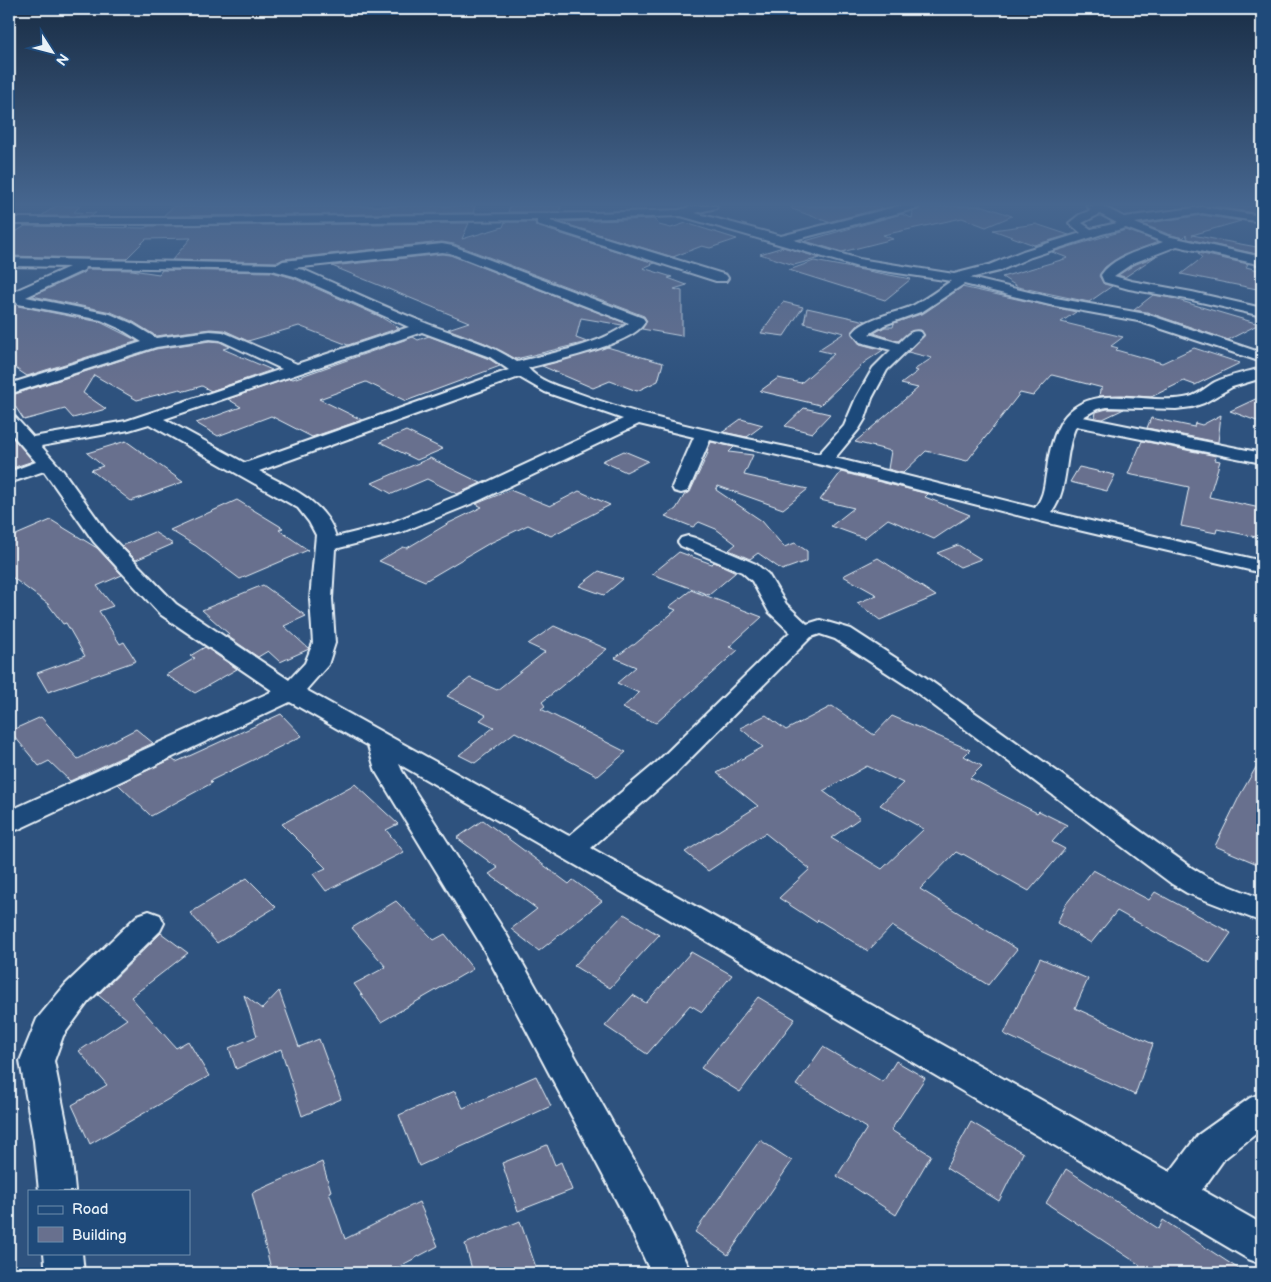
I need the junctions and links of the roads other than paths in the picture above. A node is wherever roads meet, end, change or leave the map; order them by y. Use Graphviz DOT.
graph roads {
  1 [pos="81,266"];
  2 [pos="264,266"];
  3 [pos="272,266"];
  4 [pos="494,266"];
  5 [pos="682,266"];
  6 [pos="870,266"];
  7 [pos="999,266"];
  8 [pos="1118,266"];
  9 [pos="721,278"];
  10 [pos="958,279"];
  11 [pos="1262,312"];
  12 [pos="422,327"];
  13 [pos="916,335"];
  14 [pos="154,344"];
  15 [pos="901,348"];
  16 [pos="1262,358"];
  17 [pos="296,369"];
  18 [pos="518,369"];
  19 [pos="17,372"];
  20 [pos="1262,373"];
  21 [pos="50,377"];
  22 [pos="9,389"];
  23 [pos="151,418"];
  24 [pos="638,418"];
  25 [pos="1071,420"];
  26 [pos="9,421"];
  27 [pos="704,433"];
  28 [pos="29,443"];
  29 [pos="1262,458"];
  30 [pos="823,460"];
  31 [pos="47,464"];
  32 [pos="244,470"];
  33 [pos="9,478"];
  34 [pos="681,487"];
  35 [pos="1040,515"];
  36 [pos="688,542"];
  37 [pos="326,545"];
  38 [pos="1262,567"];
  39 [pos="803,632"];
  40 [pos="291,692"];
  41 [pos="379,741"];
  42 [pos="9,822"];
  43 [pos="571,849"];
  44 [pos="1262,911"];
  45 [pos="149,922"];
  46 [pos="1262,1109"];
  47 [pos="57,1190"];
  48 [pos="1176,1195"];
  49 [pos="1262,1245"];
  50 [pos="63,1254"];
  51 [pos="65,1273"];
  52 [pos="671,1273"];
  1 -- 14 [label="street"];
  2 -- 3 [label="street"];
  3 -- 12 [label="street"];
  4 -- 18 [label="street"];
  5 -- 9 [label="street"];
  6 -- 10 [label="street"];
  7 -- 10 [label="street"];
  8 -- 11 [label="street"];
  10 -- 15 [label="street"];
  10 -- 16 [label="street"];
  12 -- 17 [label="street"];
  12 -- 18 [label="street"];
  13 -- 15 [label="street"];
  14 -- 17 [label="street"];
  14 -- 21 [label="street"];
  15 -- 30 [label="street"];
  17 -- 23 [label="street"];
  18 -- 24 [label="street"];
  18 -- 32 [label="street"];
  19 -- 21 [label="street"];
  20 -- 25 [label="street"];
  21 -- 22 [label="street"];
  23 -- 28 [label="street"];
  23 -- 32 [label="street"];
  24 -- 27 [label="street"];
  24 -- 37 [label="street"];
  25 -- 29 [label="street"];
  25 -- 35 [label="street"];
  26 -- 28 [label="street"];
  27 -- 30 [label="street"];
  27 -- 34 [label="street"];
  28 -- 31 [label="street"];
  30 -- 35 [label="street"];
  31 -- 33 [label="street"];
  31 -- 40 [label="street"];
  32 -- 37 [label="street"];
  35 -- 38 [label="street"];
  36 -- 39 [label="street"];
  37 -- 40 [label="street"];
  39 -- 43 [label="street"];
  39 -- 44 [label="street"];
  40 -- 41 [label="street"];
  40 -- 42 [label="street"];
  41 -- 43 [label="street"];
  41 -- 52 [label="street"];
  43 -- 48 [label="street"];
  45 -- 47 [label="street"];
  46 -- 48 [label="street"];
  48 -- 49 [label="street"];
  50 -- 51 [label="street"];
}
